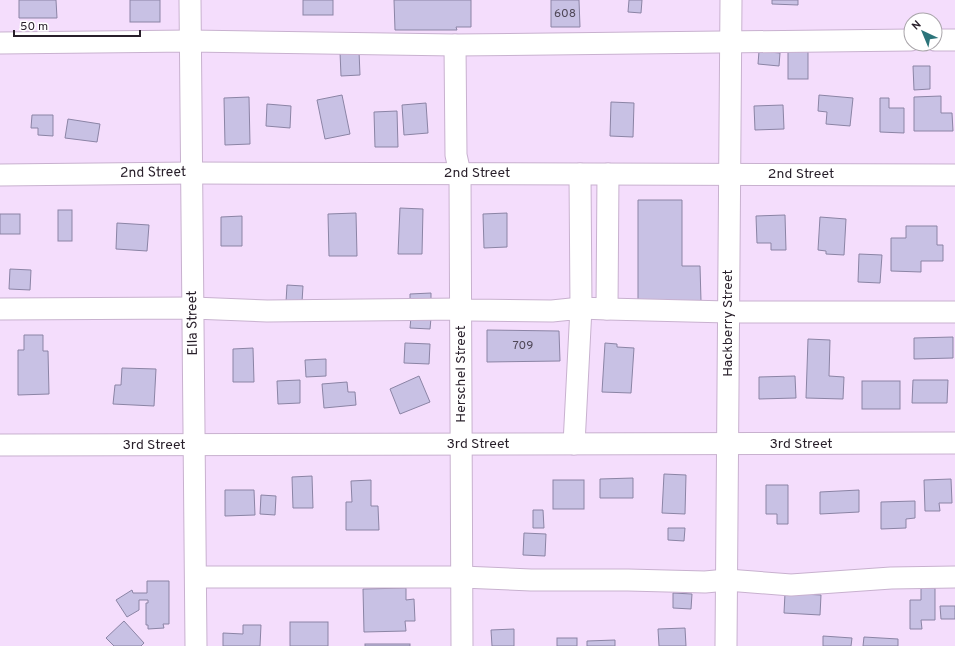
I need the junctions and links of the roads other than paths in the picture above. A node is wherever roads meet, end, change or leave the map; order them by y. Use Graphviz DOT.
graph roads {
  1 [pos="190,0"];
  2 [pos="731,0"];
  3 [pos="903,40"];
  4 [pos="943,40"];
  5 [pos="955,40"];
  6 [pos="190,41"];
  7 [pos="0,43"];
  8 [pos="731,43"];
  9 [pos="455,45"];
  10 [pos="192,173"];
  11 [pos="460,173"];
  12 [pos="580,174"];
  13 [pos="608,174"];
  14 [pos="729,174"];
  15 [pos="0,175"];
  16 [pos="955,175"];
  17 [pos="193,308"];
  18 [pos="581,308"];
  19 [pos="0,309"];
  20 [pos="460,309"];
  21 [pos="607,309"];
  22 [pos="728,312"];
  23 [pos="955,312"];
  24 [pos="955,443"];
  25 [pos="461,444"];
  26 [pos="574,444"];
  27 [pos="728,444"];
  28 [pos="0,445"];
  29 [pos="194,445"];
  30 [pos="196,577"];
  31 [pos="462,577"];
  32 [pos="955,577"];
  33 [pos="727,580"];
  34 [pos="196,646"];
  35 [pos="462,646"];
  36 [pos="726,646"];
  1 -- 6 [label="street, Ella Street"];
  2 -- 8 [label="street, Hackberry Street"];
  3 -- 8 [label="street"];
  4 -- 5 [label="street"];
  6 -- 7 [label="street"];
  6 -- 9 [label="street"];
  6 -- 10 [label="street, Ella Street"];
  8 -- 9 [label="street"];
  8 -- 14 [label="street, Hackberry Street"];
  9 -- 11 [label="street, Herschel Street"];
  10 -- 11 [label="street, 2nd Street"];
  10 -- 15 [label="street, 2nd Street"];
  10 -- 17 [label="street, Ella Street"];
  11 -- 12 [label="street, 2nd Street"];
  11 -- 20 [label="street, Herschel Street"];
  12 -- 13 [label="street, 2nd Street"];
  12 -- 18 [label="street"];
  13 -- 14 [label="street, 2nd Street"];
  13 -- 21 [label="street"];
  14 -- 16 [label="street, 2nd Street"];
  14 -- 22 [label="street, Hackberry Street"];
  17 -- 19 [label="street"];
  17 -- 20 [label="street"];
  17 -- 29 [label="street, Ella Street"];
  18 -- 20 [label="street"];
  18 -- 21 [label="street"];
  18 -- 26 [label="street"];
  20 -- 25 [label="street, Herschel Street"];
  21 -- 22 [label="street"];
  22 -- 23 [label="street"];
  22 -- 27 [label="street, Hackberry Street"];
  24 -- 27 [label="street, 3rd Street"];
  25 -- 26 [label="street, 3rd Street"];
  25 -- 29 [label="street, 3rd Street"];
  25 -- 31 [label="street, Herschel Street"];
  26 -- 27 [label="street, 3rd Street"];
  27 -- 33 [label="street, Hackberry Street"];
  28 -- 29 [label="street, 3rd Street"];
  29 -- 30 [label="street, Ella Street"];
  30 -- 31 [label="street"];
  30 -- 34 [label="street, Ella Street"];
  31 -- 33 [label="street"];
  31 -- 35 [label="street, Herschel Street"];
  32 -- 33 [label="street"];
  33 -- 36 [label="street, Hackberry Street"];
}
